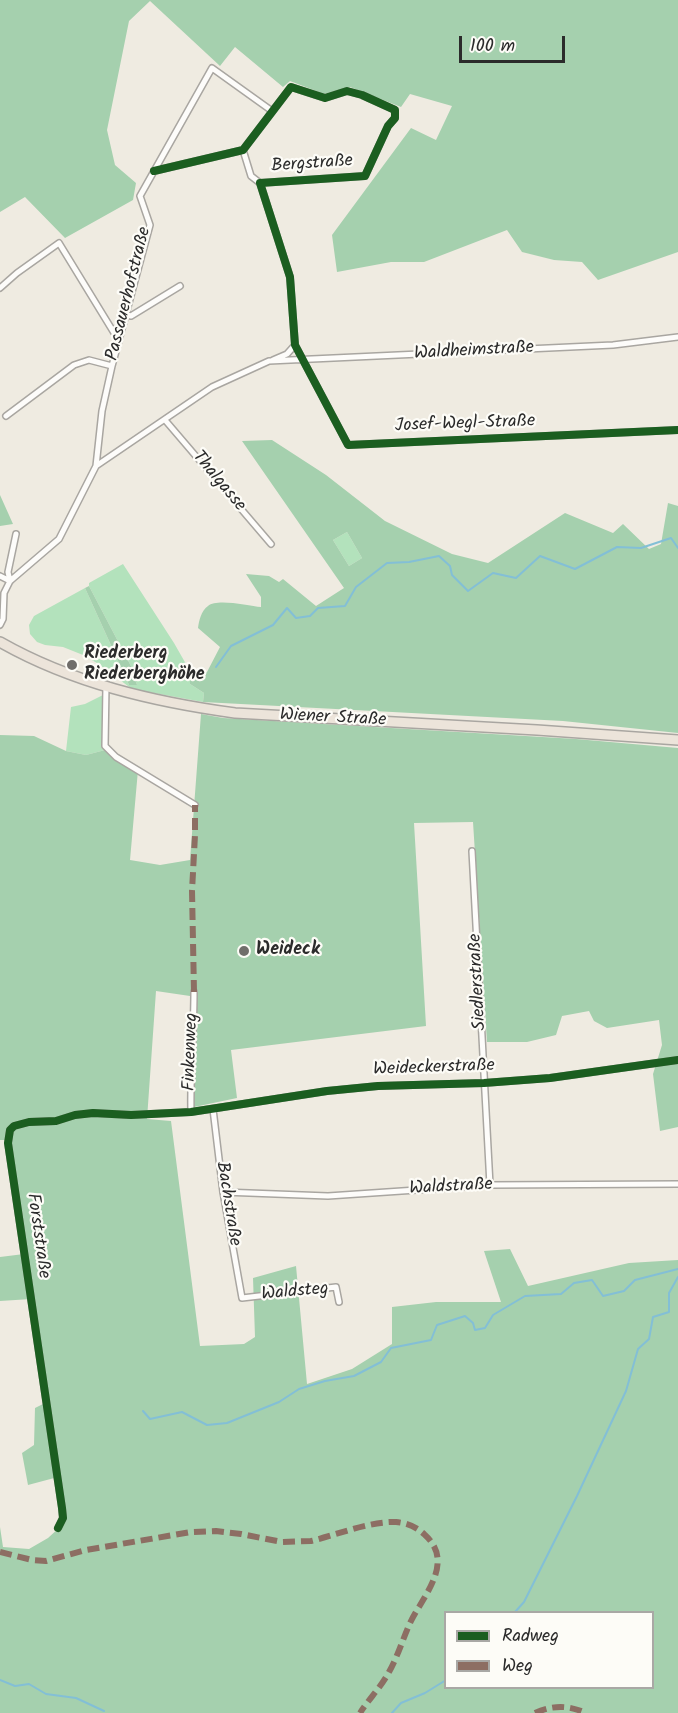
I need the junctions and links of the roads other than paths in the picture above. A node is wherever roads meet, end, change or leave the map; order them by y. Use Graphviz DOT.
graph roads {
  1 [pos="272,111"];
  2 [pos="243,150"];
  3 [pos="154,171"];
  4 [pos="260,183"];
  5 [pos="180,286"];
  6 [pos="0,288"];
  7 [pos="127,315"];
  8 [pos="678,337"];
  9 [pos="119,341"];
  10 [pos="295,345"];
  11 [pos="303,360"];
  12 [pos="269,361"];
  13 [pos="112,366"];
  14 [pos="6,416"];
  15 [pos="165,420"];
  16 [pos="678,430"];
  17 [pos="96,466"];
  18 [pos="16,534"];
  19 [pos="271,544"];
  20 [pos="0,576"];
  21 [pos="10,581"];
  22 [pos="0,625"];
  23 [pos="0,642"];
  24 [pos="106,686"];
  25 [pos="678,740"];
  26 [pos="195,806"];
  27 [pos="472,851"];
  28 [pos="194,992"];
  29 [pos="678,1060"];
  30 [pos="484,1083"];
  31 [pos="213,1109"];
  32 [pos="191,1112"];
  33 [pos="678,1184"];
  34 [pos="490,1185"];
  35 [pos="223,1192"];
  36 [pos="242,1298"];
  37 [pos="339,1302"];
  38 [pos="58,1528"];
  1 -- 2 [label="street"];
  1 -- 3 [label="street, Passauerhofstraße"];
  1 -- 4 [label="street, Bergstraße"];
  2 -- 3 [label="street"];
  2 -- 4 [label="street"];
  3 -- 7 [label="street, Passauerhofstraße"];
  4 -- 10 [label="street, Bergstraße"];
  5 -- 7 [label="street"];
  6 -- 9 [label="street"];
  7 -- 9 [label="street, Passauerhofstraße"];
  8 -- 11 [label="street, Waldheimstraße"];
  9 -- 13 [label="street, Passauerhofstraße"];
  10 -- 11 [label="street, Bergstraße"];
  10 -- 12 [label="street, Waldheimstraße"];
  11 -- 12 [label="street, Waldheimstraße"];
  11 -- 16 [label="street, Josef-Wegl-Straße"];
  12 -- 15 [label="street, Waldheimstraße"];
  13 -- 14 [label="street"];
  13 -- 17 [label="street, Passauerhofstraße"];
  15 -- 17 [label="street, Waldheimstraße"];
  15 -- 19 [label="street, Thalgasse"];
  17 -- 21 [label="street, Waldheimstraße"];
  18 -- 21 [label="street"];
  20 -- 21 [label="street"];
  21 -- 22 [label="street"];
  23 -- 24 [label="main road, Wiener Straße"];
  24 -- 25 [label="main road, Wiener Straße"];
  24 -- 26 [label="street"];
  27 -- 30 [label="street, Siedlerstraße"];
  28 -- 32 [label="street, Finkenweg"];
  29 -- 30 [label="street, Weideckerstraße"];
  30 -- 31 [label="street, Weideckerstraße"];
  30 -- 34 [label="street, Siedlerstraße"];
  31 -- 32 [label="street, Weideckerstraße"];
  31 -- 35 [label="street, Bachstraße"];
  32 -- 38 [label="street, Forststraße"];
  33 -- 34 [label="street, Waldstraße"];
  34 -- 35 [label="street, Waldstraße"];
  35 -- 36 [label="street, Bachstraße"];
  36 -- 37 [label="street, Waldsteg"];
}
